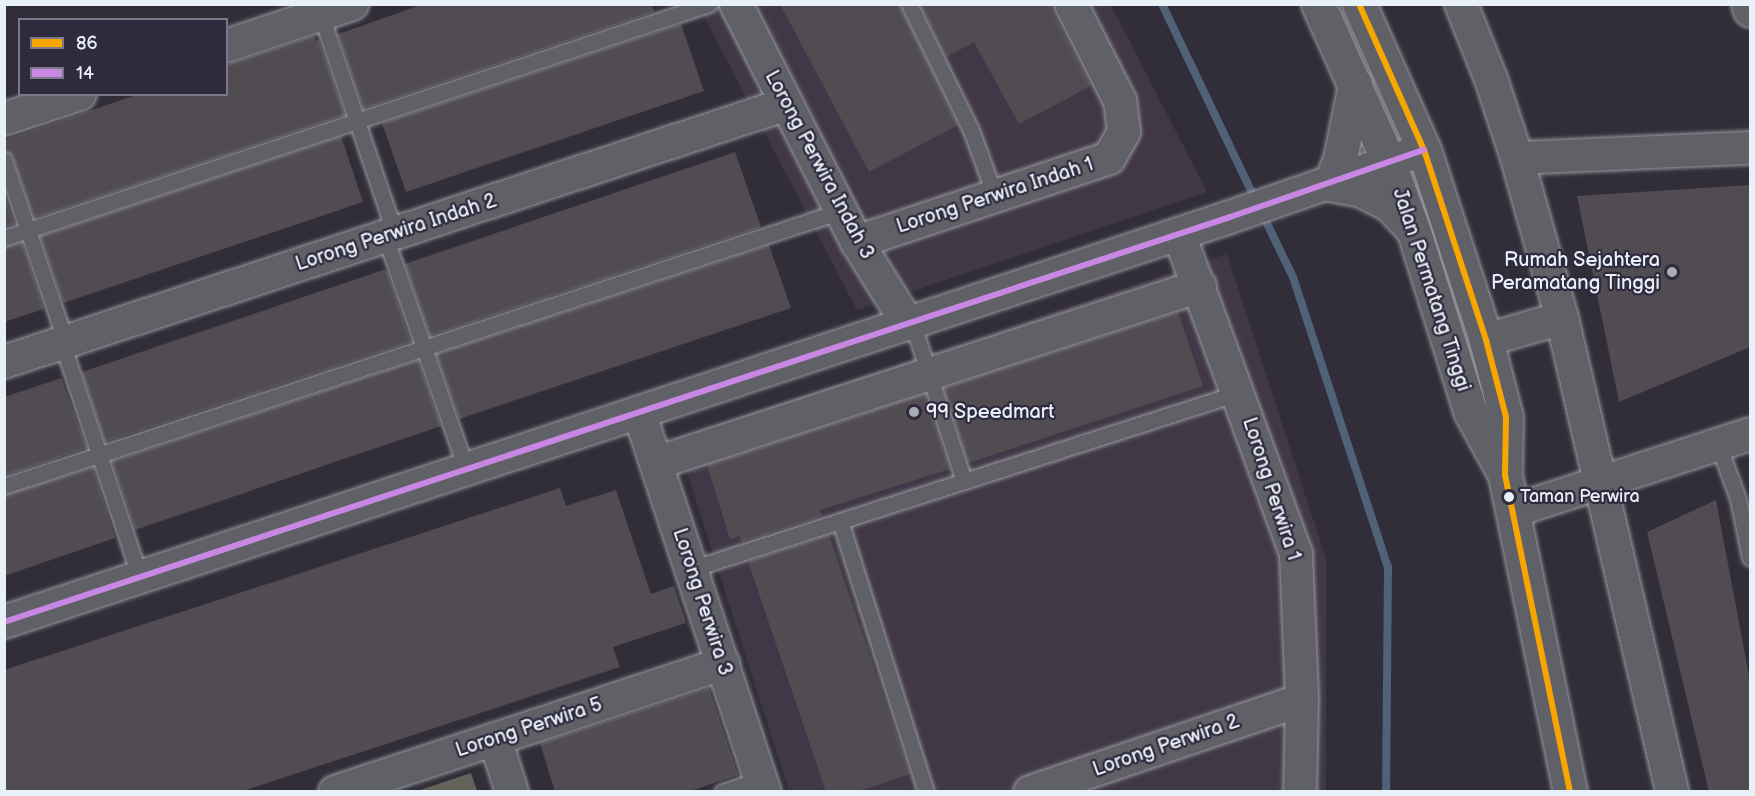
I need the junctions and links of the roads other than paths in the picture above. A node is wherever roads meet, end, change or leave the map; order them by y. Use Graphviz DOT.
graph roads {
  1 [pos="352,4"];
  2 [pos="709,4"];
  3 [pos="736,4"];
  4 [pos="909,4"];
  5 [pos="1071,4"];
  6 [pos="1318,4"];
  7 [pos="1359,4"];
  8 [pos="1461,4"];
  9 [pos="1748,4"];
  10 [pos="314,12"];
  11 [pos="1750,12"];
  12 [pos="228,45"];
  13 [pos="1355,84"];
  14 [pos="74,96"];
  15 [pos="787,104"];
  16 [pos="4,119"];
  17 [pos="357,121"];
  18 [pos="1750,148"];
  19 [pos="1424,150"];
  20 [pos="1517,158"];
  21 [pos="4,160"];
  22 [pos="1389,163"];
  23 [pos="1330,184"];
  24 [pos="995,196"];
  25 [pos="841,211"];
  26 [pos="28,230"];
  27 [pos="1414,232"];
  28 [pos="1179,234"];
  29 [pos="390,235"];
  30 [pos="4,238"];
  31 [pos="857,242"];
  32 [pos="1200,286"];
  33 [pos="1562,318"];
  34 [pos="910,323"];
  35 [pos="1486,340"];
  36 [pos="64,343"];
  37 [pos="424,348"];
  38 [pos="4,362"];
  39 [pos="929,374"];
  40 [pos="1238,393"];
  41 [pos="639,412"];
  42 [pos="1750,434"];
  43 [pos="1718,444"];
  44 [pos="100,455"];
  45 [pos="656,463"];
  46 [pos="466,469"];
  47 [pos="1505,475"];
  48 [pos="964,481"];
  49 [pos="1602,483"];
  50 [pos="4,486"];
  51 [pos="1744,497"];
  52 [pos="1514,511"];
  53 [pos="840,520"];
  54 [pos="1750,558"];
  55 [pos="691,569"];
  56 [pos="140,577"];
  57 [pos="4,622"];
  58 [pos="723,664"];
  59 [pos="1302,700"];
  60 [pos="495,739"];
  61 [pos="763,785"];
  62 [pos="335,792"];
  63 [pos="513,792"];
  64 [pos="722,792"];
  65 [pos="926,792"];
  66 [pos="1030,792"];
  67 [pos="1300,792"];
  68 [pos="1570,792"];
  69 [pos="1672,792"];
  1 -- 10 [label="street"];
  2 -- 17 [label="lane"];
  3 -- 15 [label="street, Lorong Perwira Indah 3"];
  4 -- 24 [label="lane"];
  5 -- 24 [label="street, Lorong Perwira Indah 1"];
  6 -- 13 [label="highway, Jalan Permatang Tinggi"];
  7 -- 19 [label="highway, Jalan Permatang Tinggi"];
  8 -- 20 [label="street"];
  9 -- 11 [label="street"];
  10 -- 12 [label="street"];
  10 -- 17 [label="lane"];
  13 -- 22 [label="highway, Jalan Permatang Tinggi"];
  13 -- 23 [label="highway"];
  14 -- 16 [label="street"];
  15 -- 25 [label="street, Lorong Perwira Indah 3"];
  15 -- 29 [label="street, Lorong Perwira Indah 2"];
  17 -- 26 [label="lane"];
  17 -- 29 [label="lane"];
  18 -- 20 [label="street"];
  19 -- 22 [label="street"];
  19 -- 35 [label="highway, Jalan Permatang Tinggi"];
  20 -- 33 [label="street"];
  21 -- 26 [label="lane"];
  22 -- 23 [label="street"];
  22 -- 27 [label="highway, Jalan Permatang Tinggi"];
  23 -- 27 [label="highway"];
  23 -- 28 [label="street"];
  24 -- 31 [label="street, Lorong Perwira Indah 1"];
  25 -- 31 [label="street, Lorong Perwira Indah 3"];
  25 -- 37 [label="lane"];
  26 -- 30 [label="lane"];
  26 -- 36 [label="lane"];
  27 -- 47 [label="highway, Jalan Permatang Tinggi"];
  28 -- 32 [label="street, Lorong Perwira 1"];
  28 -- 34 [label="street"];
  29 -- 36 [label="street, Lorong Perwira Indah 2"];
  29 -- 37 [label="lane"];
  31 -- 34 [label="street, Lorong Perwira Indah 3"];
  32 -- 39 [label="street"];
  32 -- 40 [label="street, Lorong Perwira 1"];
  33 -- 35 [label="street"];
  33 -- 49 [label="street"];
  34 -- 39 [label="lane"];
  34 -- 41 [label="street"];
  35 -- 47 [label="highway, Jalan Permatang Tinggi"];
  36 -- 38 [label="street, Lorong Perwira Indah 2"];
  36 -- 44 [label="lane"];
  37 -- 44 [label="lane"];
  37 -- 46 [label="lane"];
  39 -- 45 [label="street"];
  39 -- 48 [label="lane"];
  40 -- 48 [label="lane"];
  40 -- 59 [label="street, Lorong Perwira 1"];
  41 -- 45 [label="street, Lorong Perwira 3"];
  41 -- 46 [label="street"];
  42 -- 43 [label="street"];
  43 -- 49 [label="street"];
  43 -- 51 [label="lane"];
  44 -- 50 [label="lane"];
  44 -- 56 [label="lane"];
  45 -- 55 [label="street, Lorong Perwira 3"];
  46 -- 56 [label="street"];
  47 -- 52 [label="highway, Jalan Permatang Tinggi"];
  48 -- 53 [label="lane"];
  49 -- 52 [label="street"];
  49 -- 69 [label="street"];
  51 -- 54 [label="lane"];
  52 -- 68 [label="highway, Jalan Permatang Tinggi"];
  53 -- 55 [label="lane"];
  53 -- 65 [label="lane"];
  55 -- 58 [label="street, Lorong Perwira 3"];
  56 -- 57 [label="street"];
  58 -- 60 [label="street, Lorong Perwira 5"];
  58 -- 61 [label="street, Lorong Perwira 3"];
  59 -- 66 [label="street, Lorong Perwira 2"];
  59 -- 67 [label="street, Lorong Perwira 1"];
  60 -- 62 [label="street, Lorong Perwira 5"];
  60 -- 63 [label="street"];
  61 -- 64 [label="lane"];
}
